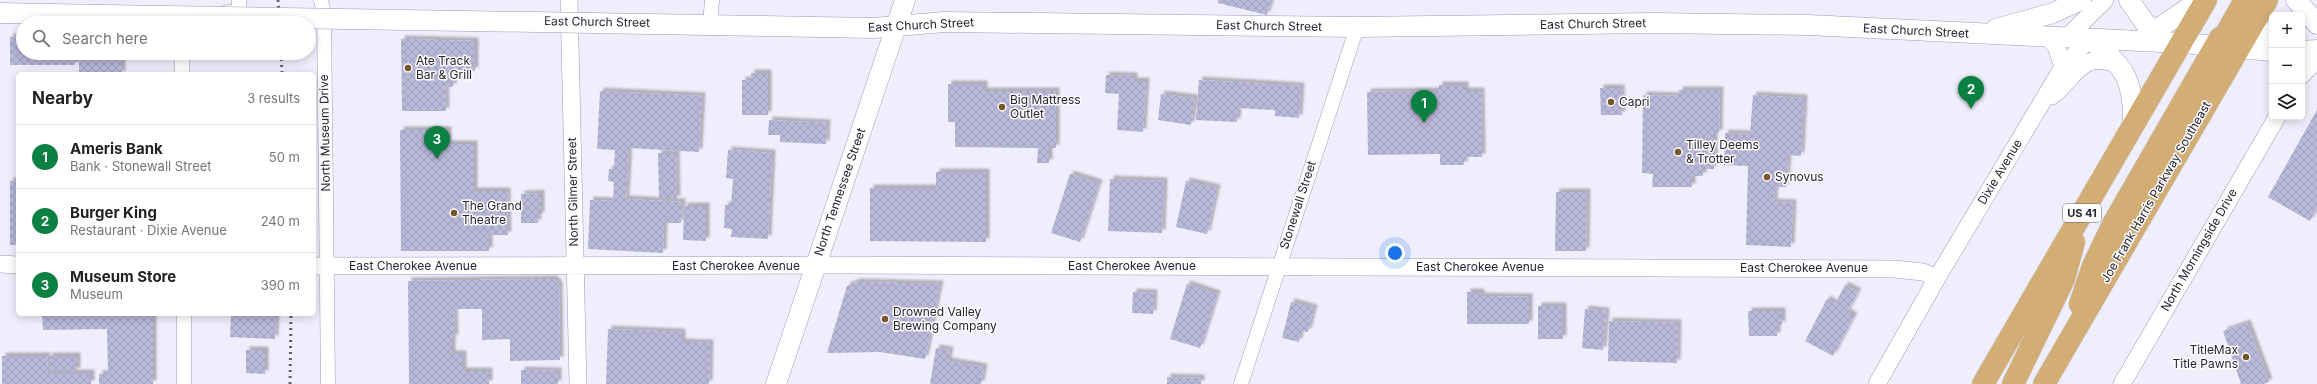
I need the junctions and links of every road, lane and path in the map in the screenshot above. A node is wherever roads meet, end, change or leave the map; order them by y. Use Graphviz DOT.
graph roads {
  1 [pos="321,0"];
  2 [pos="569,0"];
  3 [pos="712,0"];
  4 [pos="905,0"];
  5 [pos="2081,0"];
  6 [pos="2105,0"];
  7 [pos="2129,0"];
  8 [pos="2200,0"];
  9 [pos="2206,0"];
  10 [pos="2245,0"];
  11 [pos="2267,0"];
  12 [pos="2296,0"];
  13 [pos="239,6"];
  14 [pos="0,13"];
  15 [pos="324,14"];
  16 [pos="187,16"];
  17 [pos="202,16"];
  18 [pos="316,17"];
  19 [pos="570,18"];
  20 [pos="710,24"];
  21 [pos="897,24"];
  22 [pos="2317,24"];
  23 [pos="1357,27"];
  24 [pos="2305,32"];
  25 [pos="2317,32"];
  26 [pos="2269,33"];
  27 [pos="1977,34"];
  28 [pos="2057,37"];
  29 [pos="2089,39"];
  30 [pos="2160,39"];
  31 [pos="2227,42"];
  32 [pos="2269,50"];
  33 [pos="2305,50"];
  34 [pos="2317,50"];
  35 [pos="2317,58"];
  36 [pos="182,60"];
  37 [pos="2119,65"];
  38 [pos="2064,67"];
  39 [pos="182,72"];
  40 [pos="2305,72"];
  41 [pos="2041,104"];
  42 [pos="2275,120"];
  43 [pos="2132,128"];
  44 [pos="2080,218"];
  45 [pos="0,264"];
  46 [pos="16,264"];
  47 [pos="815,265"];
  48 [pos="320,266"];
  49 [pos="577,266"];
  50 [pos="1278,266"];
  51 [pos="1937,278"];
  52 [pos="184,316"];
  53 [pos="184,384"];
  54 [pos="328,384"];
  55 [pos="578,384"];
  56 [pos="776,384"];
  57 [pos="1241,384"];
  58 [pos="1877,384"];
  59 [pos="1983,384"];
  60 [pos="2013,384"];
  61 [pos="2044,384"];
  62 [pos="2122,384"];
  1 -- 15 [label="street, North Museum Drive"];
  2 -- 19 [label="street, North Gilmer Street"];
  3 -- 20 [label="street"];
  4 -- 21 [label="main road, North Tennessee Street"];
  5 -- 27 [label="main road"];
  6 -- 28 [label="street"];
  7 -- 30 [label="main road"];
  8 -- 30 [label="main road"];
  9 -- 30 [label="main road, US 41"];
  10 -- 31 [label="main road"];
  11 -- 31 [label="main road, Joe Frank Harris Parkway Southeast"];
  12 -- 22 [label="main road"];
  13 -- 16 [label="street"];
  14 -- 17 [label="main road, East Church Street, bridge"];
  15 -- 19 [label="street, East Church Street"];
  15 -- 48 [label="street, North Museum Drive"];
  18 -- 20 [label="main road, East Church Street, bridge"];
  19 -- 49 [label="street, North Gilmer Street"];
  20 -- 21 [label="main road, East Church Street"];
  21 -- 23 [label="main road, East Church Street"];
  21 -- 47 [label="main road, North Tennessee Street"];
  23 -- 27 [label="main road, East Church Street"];
  23 -- 50 [label="street, Stonewall Street"];
  24 -- 25 [label="main road"];
  26 -- 31 [label="main road, East Church Street"];
  27 -- 28 [label="main road, East Church Street"];
  28 -- 29 [label="main road, East Church Street"];
  28 -- 38 [label="street"];
  29 -- 30 [label="main road, East Church Street"];
  29 -- 37 [label="main road"];
  29 -- 38 [label="street, Dixie Avenue"];
  30 -- 31 [label="main road, East Church Street"];
  30 -- 43 [label="main road, US 41"];
  31 -- 32 [label="main road, East Church Street"];
  31 -- 61 [label="main road, Joe Frank Harris Parkway Southeast"];
  33 -- 34 [label="main road"];
  35 -- 40 [label="street"];
  36 -- 39 [label="street"];
  37 -- 41 [label="street"];
  37 -- 43 [label="main road"];
  38 -- 41 [label="street, Dixie Avenue"];
  41 -- 51 [label="street, Dixie Avenue"];
  42 -- 62 [label="street, North Morningside Drive"];
  43 -- 44 [label="main road, US 41"];
  44 -- 59 [label="main road, US 41"];
  44 -- 60 [label="main road"];
  45 -- 46 [label="street"];
  47 -- 49 [label="street, East Cherokee Avenue"];
  47 -- 50 [label="street, East Cherokee Avenue"];
  47 -- 56 [label="main road, North Tennessee Street"];
  48 -- 49 [label="street, East Cherokee Avenue"];
  48 -- 54 [label="street, North Museum Drive"];
  49 -- 55 [label="street, North Gilmer Street"];
  50 -- 51 [label="street, East Cherokee Avenue"];
  50 -- 57 [label="street, Stonewall Street"];
  51 -- 58 [label="street, Dixie Avenue"];
  52 -- 53 [label="street"];
}
